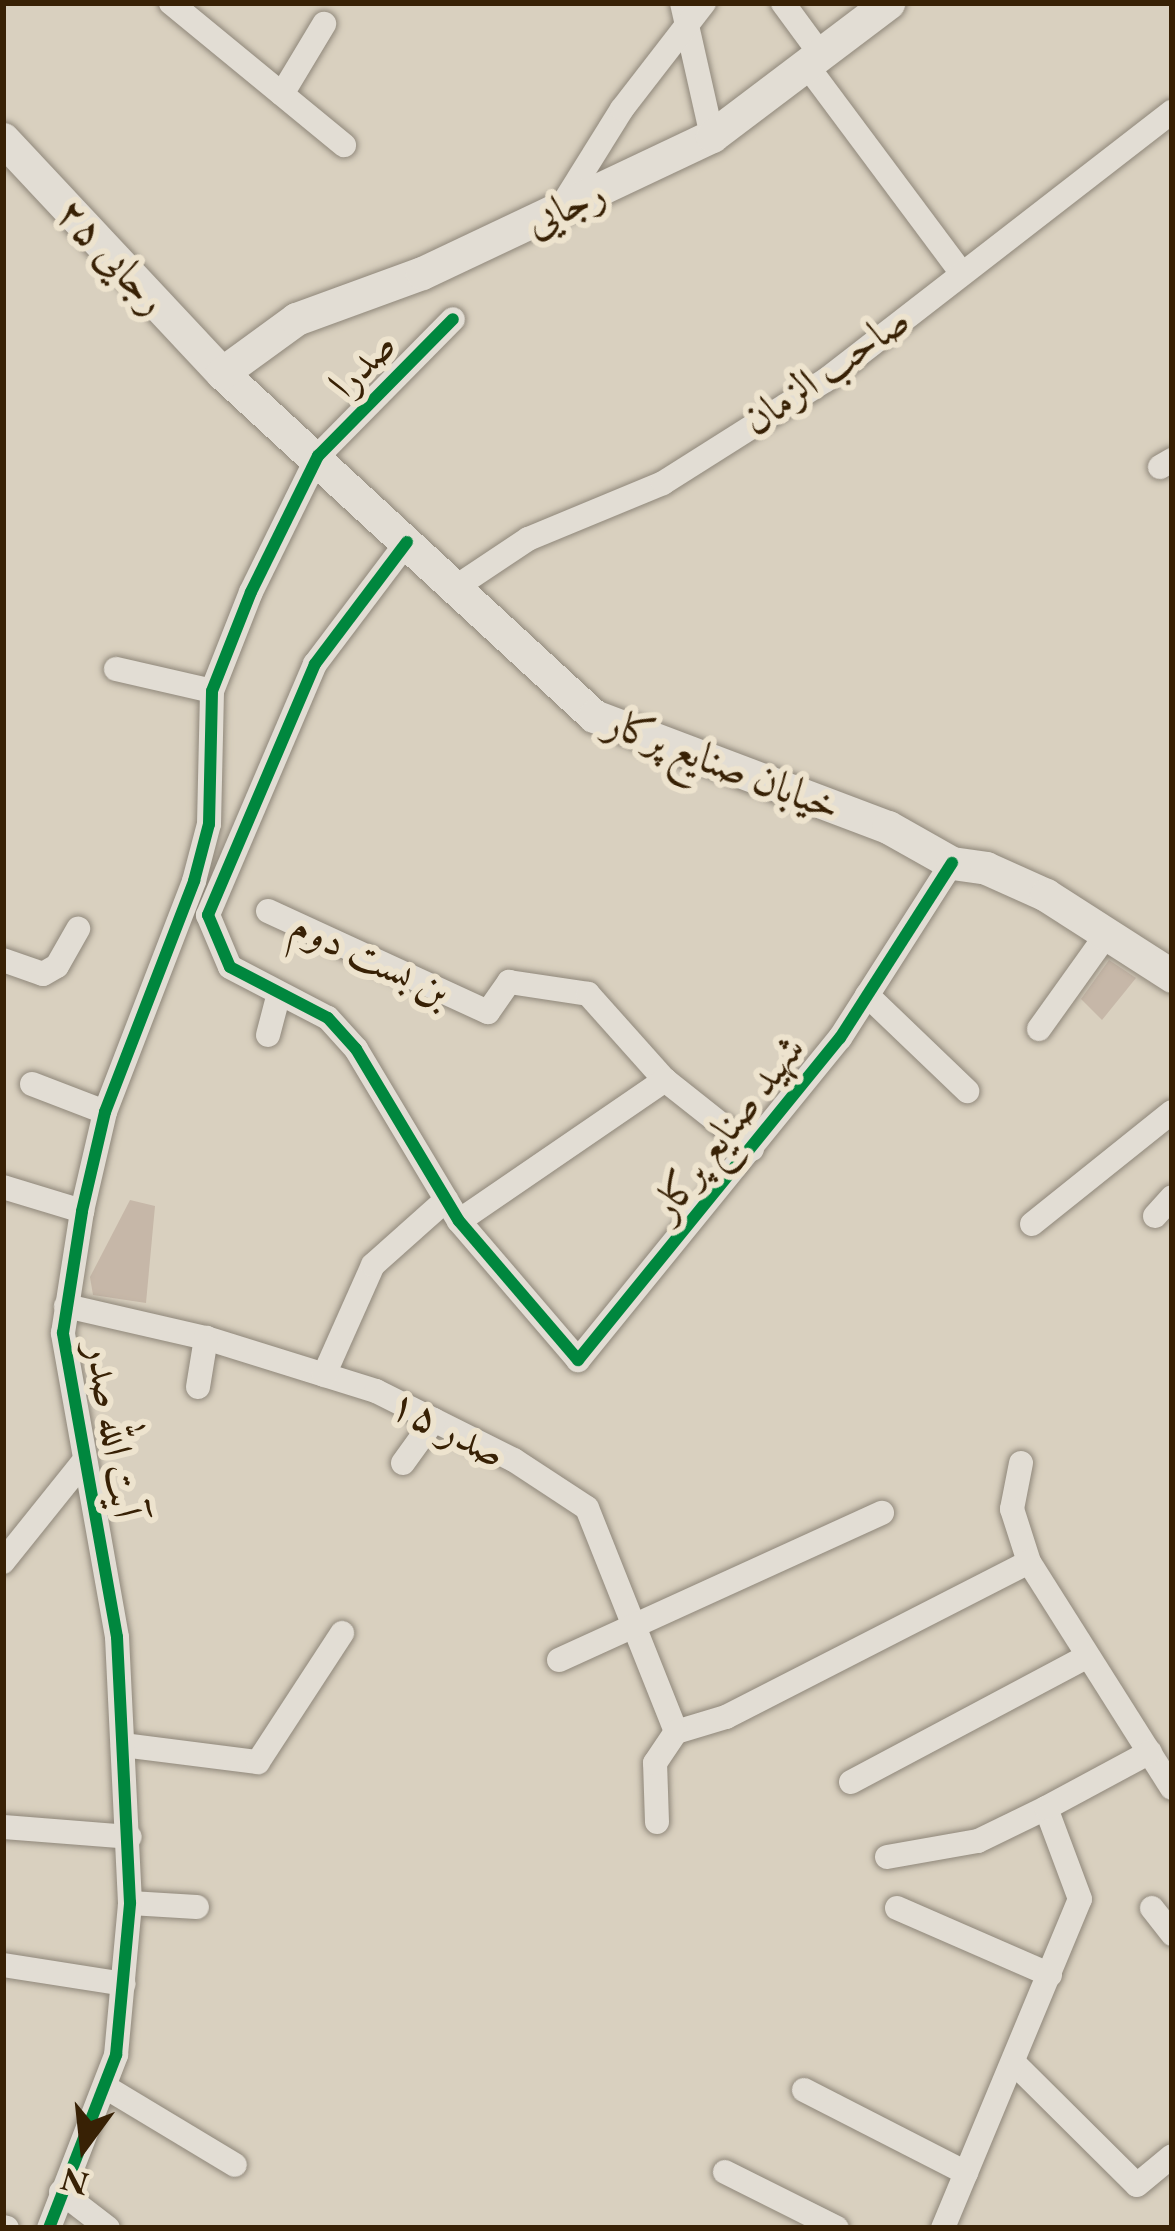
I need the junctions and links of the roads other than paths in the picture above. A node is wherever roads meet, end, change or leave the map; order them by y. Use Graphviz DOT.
graph roads {
  1 [pos="171,3"];
  2 [pos="704,3"];
  3 [pos="783,3"];
  4 [pos="888,3"];
  5 [pos="685,14"];
  6 [pos="324,24"];
  7 [pos="812,57"];
  8 [pos="282,94"];
  9 [pos="1172,112"];
  10 [pos="712,136"];
  11 [pos="3,139"];
  12 [pos="344,145"];
  13 [pos="558,211"];
  14 [pos="961,272"];
  15 [pos="453,319"];
  16 [pos="222,373"];
  17 [pos="318,457"];
  18 [pos="407,542"];
  19 [pos="456,587"];
  20 [pos="116,669"];
  21 [pos="212,692"];
  22 [pos="952,863"];
  23 [pos="268,911"];
  24 [pos="77,929"];
  25 [pos="1107,934"];
  26 [pos="3,960"];
  27 [pos="1172,976"];
  28 [pos="279,993"];
  29 [pos="867,995"];
  30 [pos="1040,1029"];
  31 [pos="268,1035"];
  32 [pos="665,1080"];
  33 [pos="32,1084"];
  34 [pos="968,1091"];
  35 [pos="105,1112"];
  36 [pos="1172,1112"];
  37 [pos="752,1149"];
  38 [pos="3,1187"];
  39 [pos="453,1210"];
  40 [pos="82,1211"];
  41 [pos="1032,1224"];
  42 [pos="66,1306"];
  43 [pos="206,1338"];
  44 [pos="324,1375"];
  45 [pos="198,1387"];
  46 [pos="434,1420"];
  47 [pos="84,1461"];
  48 [pos="403,1463"];
  49 [pos="1022,1463"];
  50 [pos="882,1514"];
  51 [pos="3,1562"];
  52 [pos="1029,1562"];
  53 [pos="633,1622"];
  54 [pos="342,1633"];
  55 [pos="1086,1657"];
  56 [pos="559,1660"];
  57 [pos="676,1732"];
  58 [pos="123,1744"];
  59 [pos="1150,1752"];
  60 [pos="851,1782"];
  61 [pos="1172,1788"];
  62 [pos="1046,1808"];
  63 [pos="657,1822"];
  64 [pos="3,1828"];
  65 [pos="130,1837"];
  66 [pos="887,1857"];
  67 [pos="130,1903"];
  68 [pos="197,1906"];
  69 [pos="897,1908"];
  70 [pos="1152,1908"];
  71 [pos="1172,1934"];
  72 [pos="3,1965"];
  73 [pos="1050,1976"];
  74 [pos="124,1984"];
  75 [pos="1016,2065"];
  76 [pos="107,2088"];
  77 [pos="804,2090"];
  78 [pos="1172,2156"];
  79 [pos="235,2165"];
  80 [pos="725,2172"];
  81 [pos="966,2173"];
  82 [pos="61,2192"];
  83 [pos="49,2228"];
  84 [pos="107,2228"];
  85 [pos="837,2228"];
  86 [pos="944,2228"];
  1 -- 8 [label="street"];
  2 -- 5 [label="street"];
  3 -- 7 [label="street"];
  4 -- 7 [label="street, رجایی"];
  5 -- 10 [label="street"];
  5 -- 13 [label="street"];
  6 -- 8 [label="street"];
  7 -- 10 [label="street, رجایی"];
  7 -- 14 [label="street"];
  8 -- 12 [label="street"];
  9 -- 14 [label="street, صاحب الزمان"];
  10 -- 13 [label="street, رجایی"];
  11 -- 16 [label="street, رجایی ۲۵"];
  13 -- 16 [label="street, رجایی"];
  14 -- 19 [label="street, صاحب الزمان"];
  15 -- 17 [label="street, صدرا"];
  16 -- 17 [label="street, خیابان صنایع پرکار"];
  17 -- 18 [label="street, خیابان صنایع پرکار"];
  17 -- 21 [label="street, آیت الله صدر"];
  18 -- 19 [label="street, خیابان صنایع پرکار"];
  18 -- 28 [label="street"];
  19 -- 22 [label="street, خیابان صنایع پرکار"];
  20 -- 21 [label="street"];
  21 -- 35 [label="street, آیت الله صدر"];
  22 -- 25 [label="street, خیابان صنایع پرکار"];
  22 -- 29 [label="street, شهید صنایع پرکار"];
  23 -- 32 [label="street, بن بست دوم"];
  24 -- 26 [label="street"];
  25 -- 27 [label="street, خیابان صنایع پرکار"];
  25 -- 30 [label="street"];
  28 -- 31 [label="street, بن بست دوم"];
  28 -- 39 [label="street"];
  29 -- 34 [label="street"];
  29 -- 37 [label="street, شهید صنایع پرکار"];
  32 -- 37 [label="street, بن بست دوم"];
  32 -- 39 [label="street"];
  33 -- 35 [label="street"];
  35 -- 40 [label="street, آیت الله صدر"];
  36 -- 41 [label="street"];
  37 -- 39 [label="street, شهید صنایع پرکار"];
  38 -- 40 [label="street"];
  39 -- 44 [label="street"];
  40 -- 42 [label="street, آیت الله صدر"];
  42 -- 43 [label="street, صدر ۱۵"];
  42 -- 47 [label="street, آیت الله صدر"];
  43 -- 44 [label="street, صدر ۱۵"];
  43 -- 45 [label="street"];
  44 -- 46 [label="street, صدر ۱۵"];
  46 -- 48 [label="street"];
  46 -- 53 [label="street, صدر ۱۵"];
  47 -- 51 [label="street"];
  47 -- 58 [label="street, آیت الله صدر"];
  49 -- 52 [label="street"];
  50 -- 53 [label="street"];
  52 -- 55 [label="street"];
  52 -- 57 [label="street"];
  53 -- 56 [label="street"];
  53 -- 57 [label="street, صدر ۱۵"];
  54 -- 58 [label="street"];
  55 -- 59 [label="street"];
  55 -- 60 [label="street"];
  57 -- 63 [label="street"];
  58 -- 65 [label="street, آیت الله صدر"];
  59 -- 61 [label="street"];
  59 -- 62 [label="street"];
  62 -- 66 [label="street"];
  62 -- 73 [label="street"];
  64 -- 65 [label="street"];
  65 -- 67 [label="street, آیت الله صدر"];
  67 -- 68 [label="street"];
  67 -- 74 [label="street, آیت الله صدر"];
  69 -- 73 [label="street"];
  70 -- 71 [label="street"];
  72 -- 74 [label="street"];
  73 -- 75 [label="street"];
  74 -- 76 [label="street, آیت الله صدر"];
  75 -- 78 [label="street"];
  75 -- 81 [label="street"];
  76 -- 79 [label="street"];
  76 -- 82 [label="street, آیت الله صدر"];
  77 -- 81 [label="street"];
  80 -- 85 [label="street"];
  81 -- 86 [label="street"];
  82 -- 83 [label="street, آیت الله صدر"];
  82 -- 84 [label="street"];
}
